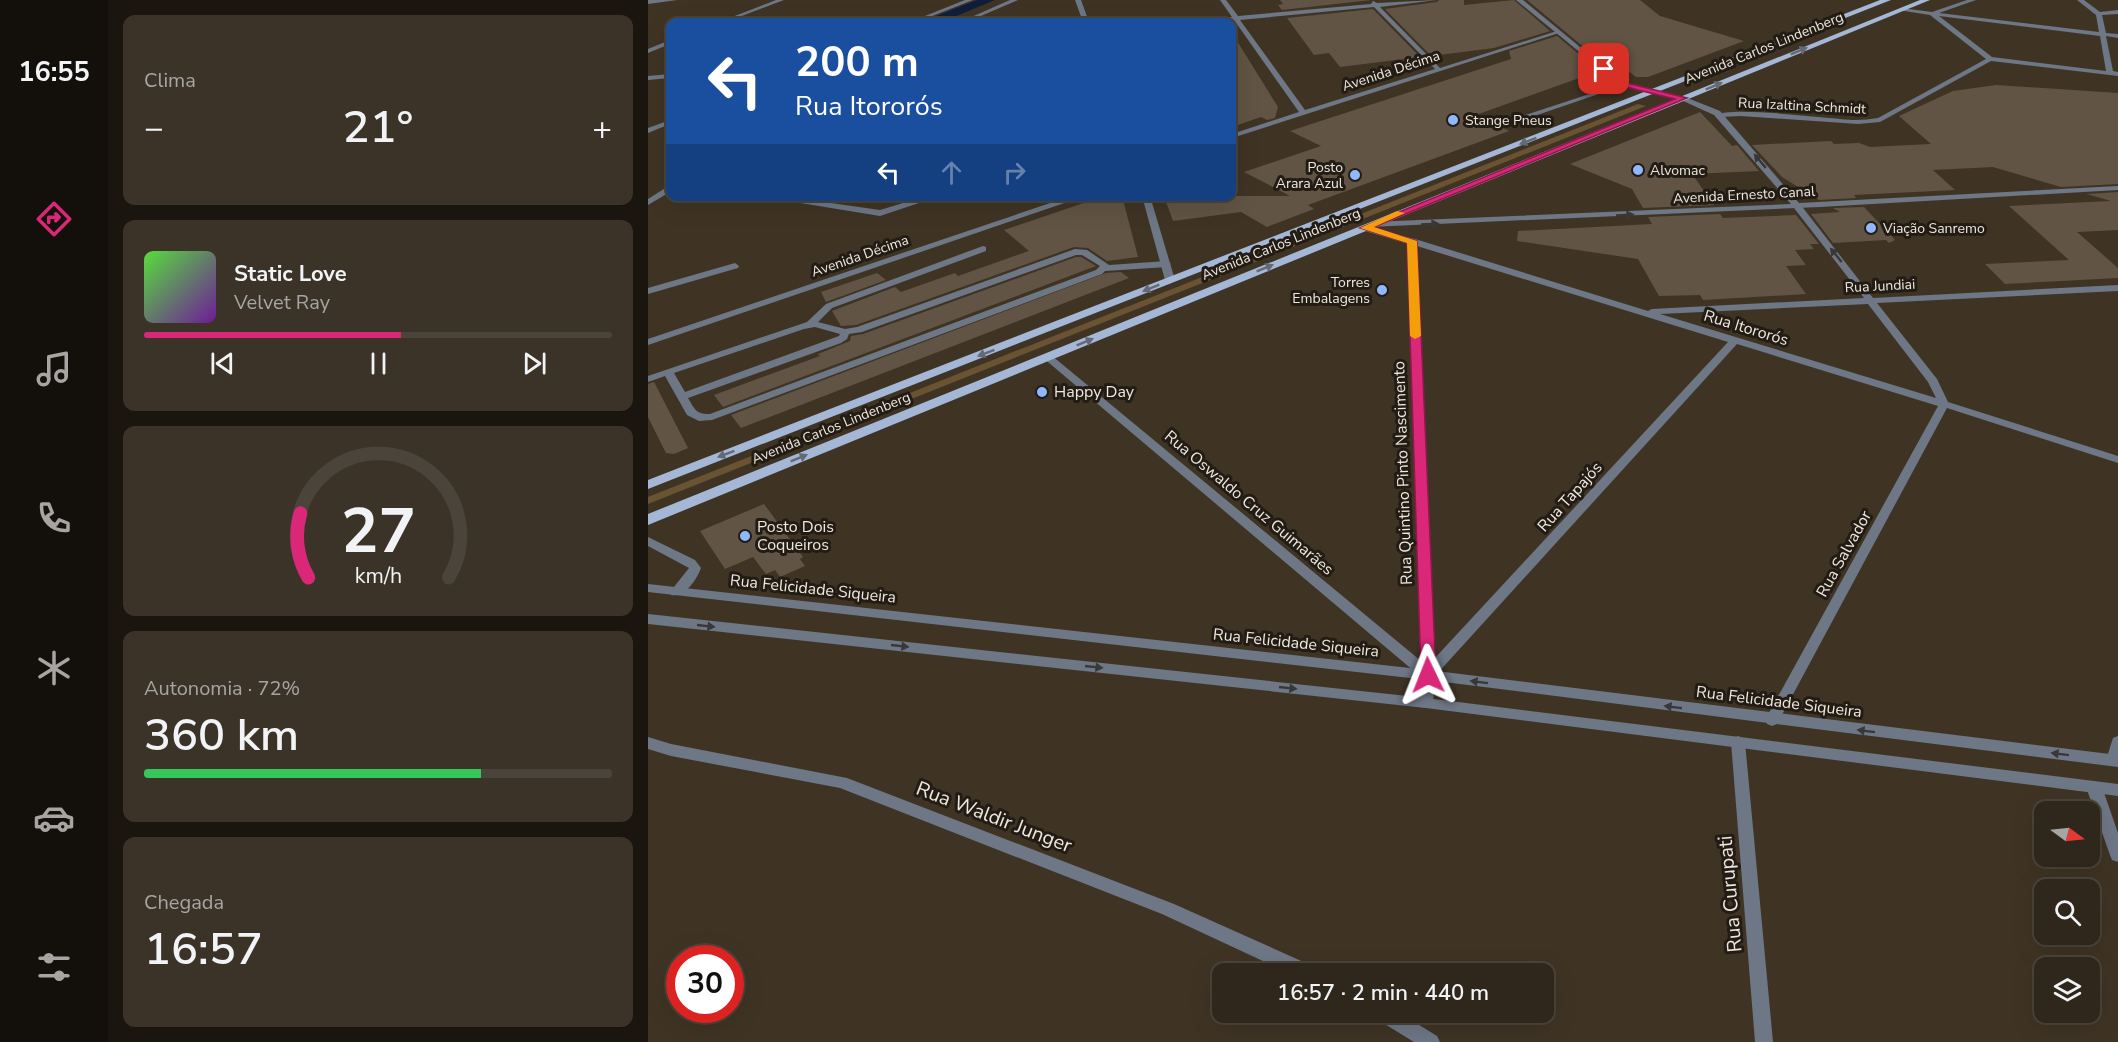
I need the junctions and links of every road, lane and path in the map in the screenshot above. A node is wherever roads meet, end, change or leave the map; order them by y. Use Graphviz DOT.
graph roads {
  1 [pos="674,0"];
  2 [pos="781,0"];
  3 [pos="970,0"];
  4 [pos="1015,0"];
  5 [pos="1078,0"];
  6 [pos="1223,0"];
  7 [pos="1434,0"];
  8 [pos="1519,0"];
  9 [pos="1887,0"];
  10 [pos="1926,0"];
  11 [pos="1973,0"];
  12 [pos="2080,0"];
  13 [pos="648,2"];
  14 [pos="1373,3"];
  15 [pos="1901,10"];
  16 [pos="2118,12"];
  17 [pos="1931,13"];
  18 [pos="2099,14"];
  19 [pos="733,18"];
  20 [pos="923,18"];
  21 [pos="972,18"];
  22 [pos="1085,18"];
  23 [pos="1234,18"];
  24 [pos="1236,19"];
  25 [pos="1236,20"];
  26 [pos="1559,32"];
  27 [pos="2103,35"];
  28 [pos="2118,36"];
  29 [pos="666,44"];
  30 [pos="648,51"];
  31 [pos="1990,59"];
  32 [pos="1439,70"];
  33 [pos="2114,73"];
  34 [pos="666,76"];
  35 [pos="648,78"];
  36 [pos="1625,84"];
  37 [pos="1652,92"];
  38 [pos="1683,98"];
  39 [pos="1304,114"];
  40 [pos="1720,115"];
  41 [pos="1514,120"];
  42 [pos="666,124"];
  43 [pos="648,131"];
  44 [pos="1236,135"];
  45 [pos="2118,188"];
  46 [pos="666,192"];
  47 [pos="796,201"];
  48 [pos="919,201"];
  49 [pos="1066,201"];
  50 [pos="1148,201"];
  51 [pos="648,203"];
  52 [pos="1797,206"];
  53 [pos="1368,226"];
  54 [pos="1412,241"];
  55 [pos="984,249"];
  56 [pos="1167,264"];
  57 [pos="735,266"];
  58 [pos="1105,268"];
  59 [pos="1170,280"];
  60 [pos="2118,288"];
  61 [pos="648,291"];
  62 [pos="1872,300"];
  63 [pos="1642,312"];
  64 [pos="810,325"];
  65 [pos="845,332"];
  66 [pos="1735,340"];
  67 [pos="648,342"];
  68 [pos="1047,357"];
  69 [pos="668,372"];
  70 [pos="648,379"];
  71 [pos="682,397"];
  72 [pos="1944,404"];
  73 [pos="2118,460"];
  74 [pos="648,485"];
  75 [pos="648,520"];
  76 [pos="648,541"];
  77 [pos="648,588"];
  78 [pos="676,592"];
  79 [pos="648,619"];
  80 [pos="1428,675"];
  81 [pos="1426,703"];
  82 [pos="1772,720"];
  83 [pos="1738,742"];
  84 [pos="2118,742"];
  85 [pos="648,743"];
  86 [pos="2115,761"];
  87 [pos="2094,787"];
  88 [pos="2118,790"];
  89 [pos="2118,855"];
  90 [pos="1287,963"];
  91 [pos="1399,1023"];
  92 [pos="1431,1042"];
  93 [pos="1764,1042"];
  1 -- 13 [label="street"];
  2 -- 19 [label="street"];
  3 -- 20 [label="street"];
  4 -- 21 [label="street"];
  5 -- 22 [label="street"];
  6 -- 23 [label="street"];
  7 -- 14 [label="street"];
  8 -- 26 [label="street"];
  9 -- 37 [label="main road, Avenida Carlos Lindenberg"];
  10 -- 15 [label="main road, Avenida Carlos Lindenberg"];
  11 -- 17 [label="street"];
  12 -- 18 [label="street"];
  14 -- 24 [label="street"];
  14 -- 32 [label="street"];
  15 -- 17 [label="street"];
  38 -- 15 [label="main road, Avenida Carlos Lindenberg, one-way"];
  16 -- 18 [label="street"];
  17 -- 27 [label="street"];
  17 -- 31 [label="street"];
  18 -- 27 [label="street"];
  25 -- 39 [label="street"];
  26 -- 32 [label="street, Avenida Décima"];
  26 -- 36 [label="street"];
  27 -- 28 [label="street"];
  27 -- 33 [label="street"];
  29 -- 30 [label="street"];
  31 -- 33 [label="street"];
  31 -- 40 [label="street, Rua Izaltina Schmidt"];
  32 -- 39 [label="street, Avenida Décima"];
  34 -- 35 [label="street"];
  36 -- 37 [label="street"];
  36 -- 41 [label="street"];
  37 -- 38 [label="street"];
  37 -- 59 [label="main road, Avenida Carlos Lindenberg, one-way"];
  38 -- 40 [label="street"];
  38 -- 53 [label="main road, Avenida Carlos Lindenberg"];
  39 -- 44 [label="street, Avenida Décima"];
  52 -- 40 [label="street, one-way"];
  42 -- 43 [label="street"];
  45 -- 52 [label="street, Avenida Ernesto Canal"];
  46 -- 51 [label="street"];
  47 -- 48 [label="street"];
  49 -- 67 [label="street, Avenida Décima"];
  50 -- 56 [label="street"];
  53 -- 52 [label="street, Avenida Ernesto Canal, one-way"];
  62 -- 52 [label="street, one-way"];
  53 -- 54 [label="street, Rua Itororós"];
  68 -- 53 [label="main road, Avenida Carlos Lindenberg, one-way"];
  54 -- 63 [label="street, Rua Itororós"];
  54 -- 80 [label="street, Rua Quintino Pinto Nascimento"];
  55 -- 64 [label="street"];
  56 -- 58 [label="street"];
  56 -- 59 [label="street"];
  57 -- 61 [label="street"];
  58 -- 65 [label="street"];
  58 -- 71 [label="street"];
  59 -- 74 [label="main road, Avenida Carlos Lindenberg, one-way"];
  60 -- 62 [label="street, Rua Jundiai"];
  62 -- 63 [label="street, Rua Jundiai"];
  62 -- 72 [label="street"];
  63 -- 66 [label="street, Rua Itororós"];
  64 -- 65 [label="street"];
  64 -- 69 [label="street"];
  65 -- 71 [label="street"];
  66 -- 72 [label="street, Rua Itororós"];
  66 -- 80 [label="street, Rua Tapajós"];
  75 -- 68 [label="main road, Avenida Carlos Lindenberg, one-way"];
  68 -- 80 [label="street, Rua Oswaldo Cruz Guimarães"];
  69 -- 70 [label="street"];
  69 -- 71 [label="street"];
  72 -- 73 [label="street, Rua Itororós"];
  72 -- 82 [label="street, Rua Salvador"];
  76 -- 78 [label="street"];
  77 -- 78 [label="street, Rua Felicidade Siqueira"];
  78 -- 80 [label="street, Rua Felicidade Siqueira"];
  79 -- 81 [label="street, one-way"];
  80 -- 81 [label="street, Rua Quintino Pinto Nascimento"];
  82 -- 80 [label="street, Rua Felicidade Siqueira, one-way"];
  81 -- 83 [label="street"];
  86 -- 82 [label="street, Rua Felicidade Siqueira, one-way"];
  83 -- 87 [label="street"];
  83 -- 93 [label="street, Rua Curupati"];
  84 -- 86 [label="street"];
  85 -- 90 [label="street, Rua Waldir Junger"];
  87 -- 88 [label="street"];
  87 -- 89 [label="street"];
  91 -- 92 [label="street"];
}
